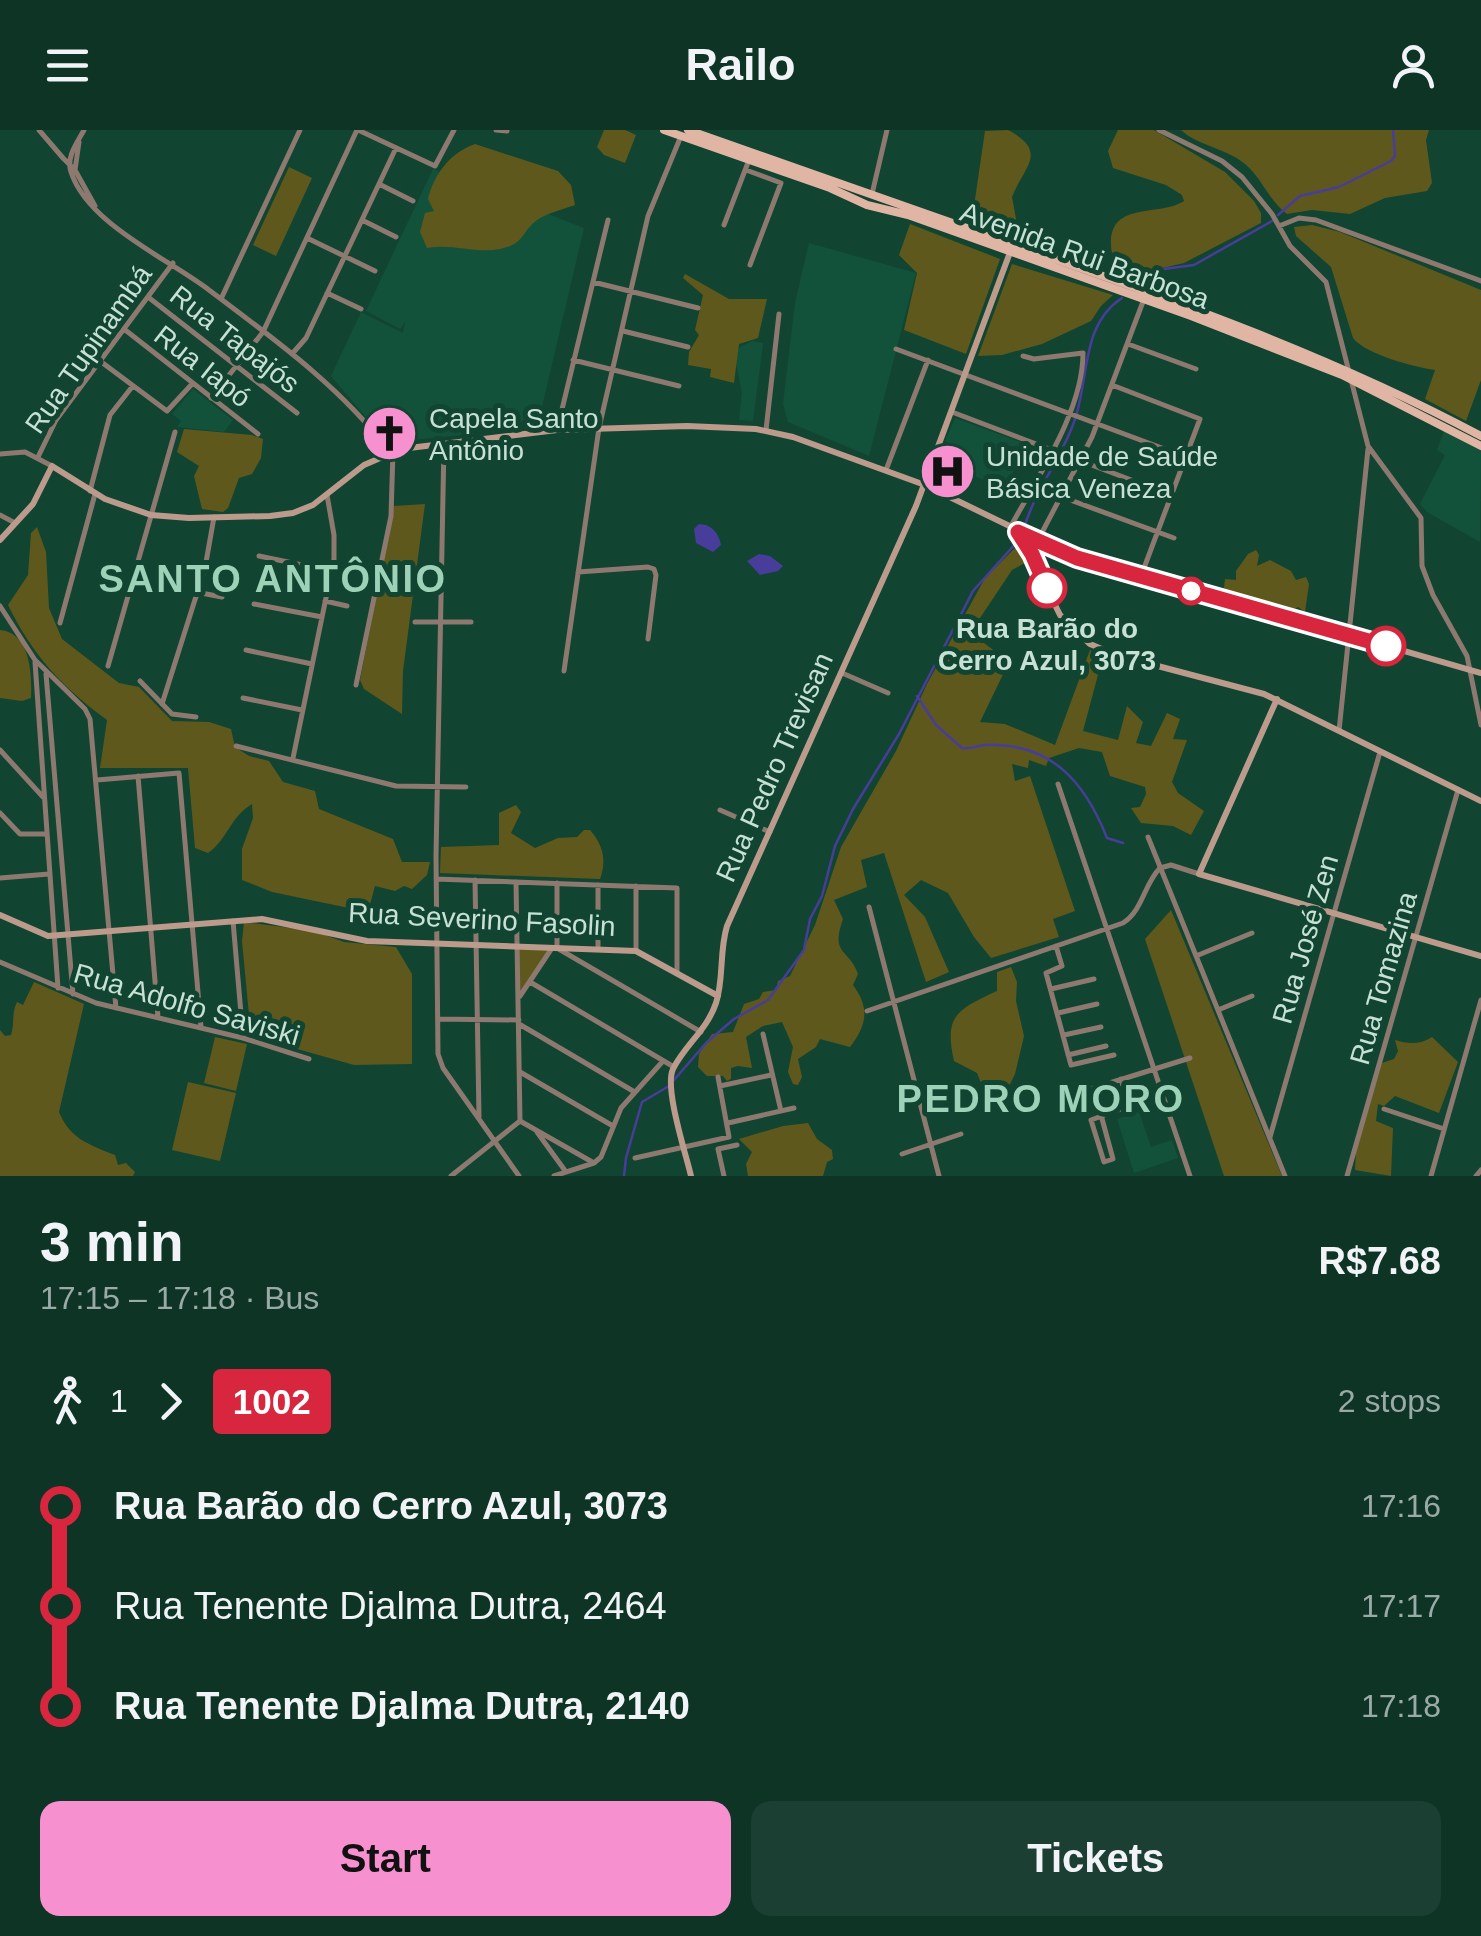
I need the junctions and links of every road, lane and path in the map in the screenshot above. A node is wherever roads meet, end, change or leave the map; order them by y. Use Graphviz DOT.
graph roads {
  1 [pos="39,130"];
  2 [pos="300,130"];
  3 [pos="358,130"];
  4 [pos="454,130"];
  5 [pos="496,130"];
  6 [pos="664,130"];
  7 [pos="887,130"];
  8 [pos="1159,130"];
  9 [pos="507,131"];
  10 [pos="83,132"];
  11 [pos="699,132"];
  12 [pos="684,133"];
  13 [pos="74,145"];
  14 [pos="396,148"];
  15 [pos="61,155"];
  16 [pos="748,165"];
  17 [pos="72,169"];
  18 [pos="379,184"];
  19 [pos="874,194"];
  20 [pos="413,201"];
  21 [pos="869,205"];
  22 [pos="362,220"];
  23 [pos="608,220"];
  24 [pos="724,225"];
  25 [pos="1279,226"];
  26 [pos="396,236"];
  27 [pos="307,238"];
  28 [pos="1012,248"];
  29 [pos="344,256"];
  30 [pos="173,264"];
  31 [pos="750,265"];
  32 [pos="375,271"];
  33 [pos="1481,281"];
  34 [pos="593,282"];
  35 [pos="632,292"];
  36 [pos="328,293"];
  37 [pos="1139,295"];
  38 [pos="148,297"];
  39 [pos="221,299"];
  40 [pos="698,308"];
  41 [pos="361,309"];
  42 [pos="780,314"];
  43 [pos="124,329"];
  44 [pos="623,331"];
  45 [pos="263,332"];
  46 [pos="1128,344"];
  47 [pos="688,347"];
  48 [pos="896,348"];
  49 [pos="292,354"];
  50 [pos="1023,356"];
  51 [pos="574,360"];
  52 [pos="928,360"];
  53 [pos="100,361"];
  54 [pos="236,366"];
  55 [pos="1196,369"];
  56 [pos="613,370"];
  57 [pos="966,374"];
  58 [pos="1351,375"];
  59 [pos="192,383"];
  60 [pos="1112,385"];
  61 [pos="132,386"];
  62 [pos="679,386"];
  63 [pos="212,398"];
  64 [pos="952,412"];
  65 [pos="297,413"];
  66 [pos="1073,415"];
  67 [pos="1098,424"];
  68 [pos="599,428"];
  69 [pos="556,430"];
  70 [pos="766,430"];
  71 [pos="175,432"];
  72 [pos="258,434"];
  73 [pos="1481,436"];
  74 [pos="444,443"];
  75 [pos="1368,446"];
  76 [pos="1481,446"];
  77 [pos="1052,450"];
  78 [pos="392,452"];
  79 [pos="0,454"];
  80 [pos="38,457"];
  81 [pos="1186,457"];
  82 [pos="1080,460"];
  83 [pos="52,466"];
  84 [pos="886,470"];
  85 [pos="925,486"];
  86 [pos="93,492"];
  87 [pos="1171,495"];
  88 [pos="327,496"];
  89 [pos="1062,497"];
  90 [pos="0,515"];
  91 [pos="152,515"];
  92 [pos="214,517"];
  93 [pos="16,524"];
  94 [pos="1013,530"];
  95 [pos="1158,532"];
  96 [pos="1174,538"];
  97 [pos="0,540"];
  98 [pos="1037,542"];
  99 [pos="1032,554"];
  100 [pos="259,556"];
  101 [pos="331,571"];
  102 [pos="578,572"];
  103 [pos="1141,576"];
  104 [pos="196,592"];
  105 [pos="222,597"];
  106 [pos="325,601"];
  107 [pos="254,604"];
  108 [pos="0,606"];
  109 [pos="348,606"];
  110 [pos="322,618"];
  111 [pos="416,622"];
  112 [pos="440,622"];
  113 [pos="470,622"];
  114 [pos="60,623"];
  115 [pos="1350,636"];
  116 [pos="648,638"];
  117 [pos="246,650"];
  118 [pos="35,660"];
  119 [pos="312,664"];
  120 [pos="108,666"];
  121 [pos="1470,670"];
  122 [pos="564,671"];
  123 [pos="46,673"];
  124 [pos="842,673"];
  125 [pos="1481,673"];
  126 [pos="140,682"];
  127 [pos="356,686"];
  128 [pos="888,693"];
  129 [pos="243,698"];
  130 [pos="1277,699"];
  131 [pos="162,704"];
  132 [pos="302,710"];
  133 [pos="196,717"];
  134 [pos="1481,724"];
  135 [pos="1339,730"];
  136 [pos="236,746"];
  137 [pos="0,750"];
  138 [pos="1380,752"];
  139 [pos="292,758"];
  140 [pos="138,776"];
  141 [pos="96,780"];
  142 [pos="1058,784"];
  143 [pos="437,787"];
  144 [pos="466,787"];
  145 [pos="1458,790"];
  146 [pos="57,798"];
  147 [pos="46,799"];
  148 [pos="1481,801"];
  149 [pos="720,810"];
  150 [pos="0,813"];
  151 [pos="770,832"];
  152 [pos="46,834"];
  153 [pos="1148,837"];
  154 [pos="1160,868"];
  155 [pos="49,874"];
  156 [pos="1199,874"];
  157 [pos="0,878"];
  158 [pos="436,879"];
  159 [pos="475,880"];
  160 [pos="516,882"];
  161 [pos="557,883"];
  162 [pos="598,885"];
  163 [pos="636,886"];
  164 [pos="869,906"];
  165 [pos="1334,913"];
  166 [pos="0,915"];
  167 [pos="233,921"];
  168 [pos="192,924"];
  169 [pos="151,928"];
  170 [pos="1106,928"];
  171 [pos="110,931"];
  172 [pos="1252,933"];
  173 [pos="68,935"];
  174 [pos="54,936"];
  175 [pos="1416,937"];
  176 [pos="437,944"];
  177 [pos="476,945"];
  178 [pos="518,946"];
  179 [pos="1056,946"];
  180 [pos="555,948"];
  181 [pos="598,949"];
  182 [pos="636,950"];
  183 [pos="1196,956"];
  184 [pos="1481,956"];
  185 [pos="0,962"];
  186 [pos="677,974"];
  187 [pos="1094,979"];
  188 [pos="530,982"];
  189 [pos="58,988"];
  190 [pos="1051,989"];
  191 [pos="73,994"];
  192 [pos="718,996"];
  193 [pos="1252,996"];
  194 [pos="518,999"];
  195 [pos="1481,1000"];
  196 [pos="894,1002"];
  197 [pos="1098,1004"];
  198 [pos="116,1008"];
  199 [pos="1218,1010"];
  200 [pos="867,1011"];
  201 [pos="1058,1013"];
  202 [pos="158,1017"];
  203 [pos="438,1019"];
  204 [pos="477,1020"];
  205 [pos="519,1022"];
  206 [pos="202,1027"];
  207 [pos="1102,1027"];
  208 [pos="701,1032"];
  209 [pos="763,1034"];
  210 [pos="1064,1035"];
  211 [pos="243,1038"];
  212 [pos="1106,1046"];
  213 [pos="1068,1055"];
  214 [pos="1114,1055"];
  215 [pos="1190,1058"];
  216 [pos="310,1060"];
  217 [pos="663,1060"];
  218 [pos="674,1067"];
  219 [pos="1154,1069"];
  220 [pos="520,1071"];
  221 [pos="772,1074"];
  222 [pos="718,1076"];
  223 [pos="1122,1079"];
  224 [pos="720,1086"];
  225 [pos="1084,1091"];
  226 [pos="634,1092"];
  227 [pos="794,1108"];
  228 [pos="1384,1110"];
  229 [pos="781,1111"];
  230 [pos="1102,1115"];
  231 [pos="479,1119"];
  232 [pos="520,1121"];
  233 [pos="728,1123"];
  234 [pos="612,1126"];
  235 [pos="1444,1129"];
  236 [pos="536,1130"];
  237 [pos="961,1134"];
  238 [pos="1270,1138"];
  239 [pos="494,1141"];
  240 [pos="738,1144"];
  241 [pos="931,1144"];
  242 [pos="684,1146"];
  243 [pos="902,1154"];
  244 [pos="635,1158"];
  245 [pos="594,1163"];
  246 [pos="566,1172"];
  247 [pos="451,1176"];
  248 [pos="519,1176"];
  249 [pos="554,1176"];
  250 [pos="691,1176"];
  251 [pos="724,1176"];
  252 [pos="940,1176"];
  253 [pos="1190,1176"];
  254 [pos="1285,1176"];
  255 [pos="1347,1176"];
  256 [pos="1431,1176"];
  1 -- 15 [label="street"];
  2 -- 39 [label="street"];
  3 -- 14 [label="street"];
  3 -- 27 [label="street"];
  4 -- 14 [label="street"];
  5 -- 9 [label="street"];
  6 -- 12 [label="main road, Avenida Rui Barbosa"];
  7 -- 19 [label="street"];
  8 -- 25 [label="street"];
  10 -- 13 [label="street"];
  10 -- 17 [label="street"];
  11 -- 12 [label="main road, Avenida Rui Barbosa"];
  11 -- 19 [label="main road, Avenida Rui Barbosa"];
  12 -- 16 [label="main road, Avenida Rui Barbosa"];
  12 -- 35 [label="street"];
  13 -- 15 [label="street"];
  13 -- 17 [label="street"];
  14 -- 18 [label="street"];
  15 -- 17 [label="street"];
  16 -- 21 [label="main road, Avenida Rui Barbosa"];
  16 -- 24 [label="street"];
  16 -- 31 [label="street"];
  17 -- 30 [label="street"];
  18 -- 20 [label="street"];
  18 -- 22 [label="street"];
  19 -- 21 [label="main road"];
  19 -- 28 [label="main road, Avenida Rui Barbosa"];
  21 -- 28 [label="main road, Avenida Rui Barbosa"];
  22 -- 26 [label="street"];
  22 -- 29 [label="street"];
  23 -- 34 [label="street"];
  25 -- 33 [label="street"];
  25 -- 58 [label="street"];
  27 -- 29 [label="street"];
  27 -- 45 [label="street"];
  28 -- 37 [label="main road, Avenida Rui Barbosa"];
  28 -- 57 [label="street, Rua Pedro Trevisan"];
  29 -- 32 [label="street"];
  29 -- 36 [label="street"];
  30 -- 38 [label="street, Rua Tupinambá"];
  30 -- 39 [label="street"];
  34 -- 35 [label="street"];
  34 -- 51 [label="street"];
  35 -- 40 [label="street"];
  35 -- 44 [label="street"];
  36 -- 41 [label="street"];
  36 -- 49 [label="street"];
  37 -- 46 [label="street"];
  37 -- 58 [label="main road, Avenida Rui Barbosa"];
  38 -- 43 [label="street, Rua Tupinambá"];
  38 -- 54 [label="street, Rua Tapajós"];
  39 -- 45 [label="street"];
  42 -- 70 [label="street"];
  43 -- 53 [label="street, Rua Tupinambá"];
  43 -- 59 [label="street, Rua Iapó"];
  44 -- 47 [label="street"];
  44 -- 56 [label="street"];
  45 -- 49 [label="street"];
  45 -- 54 [label="street"];
  46 -- 55 [label="street"];
  46 -- 60 [label="street"];
  48 -- 52 [label="street"];
  49 -- 78 [label="street"];
  50 -- 66 [label="street"];
  51 -- 56 [label="street"];
  51 -- 69 [label="street"];
  52 -- 57 [label="street"];
  52 -- 84 [label="street"];
  53 -- 61 [label="street"];
  53 -- 80 [label="street, Rua Tupinambá"];
  54 -- 63 [label="street"];
  54 -- 65 [label="street, Rua Tapajós"];
  56 -- 62 [label="street"];
  56 -- 68 [label="street"];
  57 -- 64 [label="street, Rua Pedro Trevisan"];
  57 -- 66 [label="street"];
  58 -- 73 [label="main road, Avenida Rui Barbosa"];
  58 -- 75 [label="street"];
  58 -- 76 [label="main road, Avenida Rui Barbosa"];
  59 -- 61 [label="street"];
  59 -- 63 [label="street, Rua Iapó"];
  60 -- 67 [label="street"];
  60 -- 81 [label="street"];
  61 -- 86 [label="street"];
  63 -- 72 [label="street, Rua Iapó"];
  64 -- 77 [label="street"];
  64 -- 85 [label="street, Rua Pedro Trevisan"];
  66 -- 67 [label="street"];
  66 -- 77 [label="street"];
  67 -- 81 [label="street"];
  67 -- 82 [label="street"];
  68 -- 69 [label="street"];
  68 -- 70 [label="street"];
  68 -- 102 [label="street"];
  69 -- 74 [label="street"];
  70 -- 84 [label="street"];
  71 -- 91 [label="street"];
  74 -- 78 [label="street"];
  74 -- 112 [label="street"];
  75 -- 115 [label="street"];
  75 -- 121 [label="street"];
  77 -- 94 [label="street"];
  78 -- 88 [label="street"];
  78 -- 127 [label="street"];
  79 -- 80 [label="street"];
  80 -- 83 [label="street"];
  81 -- 87 [label="street"];
  82 -- 87 [label="street"];
  82 -- 89 [label="street"];
  83 -- 86 [label="street"];
  83 -- 93 [label="street"];
  84 -- 85 [label="street"];
  85 -- 94 [label="street"];
  85 -- 124 [label="street, Rua Pedro Trevisan"];
  86 -- 91 [label="street"];
  86 -- 114 [label="street"];
  87 -- 95 [label="street"];
  88 -- 92 [label="street"];
  88 -- 101 [label="street"];
  89 -- 95 [label="street"];
  89 -- 98 [label="street"];
  90 -- 93 [label="street"];
  91 -- 92 [label="street"];
  91 -- 120 [label="street"];
  92 -- 104 [label="street"];
  93 -- 97 [label="street"];
  94 -- 98 [label="street"];
  94 -- 99 [label="street"];
  95 -- 96 [label="street"];
  95 -- 103 [label="street"];
  98 -- 99 [label="street"];
  98 -- 103 [label="street"];
  99 -- 130 [label="street"];
  100 -- 101 [label="street"];
  101 -- 106 [label="street"];
  102 -- 116 [label="street"];
  102 -- 122 [label="street"];
  103 -- 115 [label="street"];
  104 -- 105 [label="street"];
  104 -- 131 [label="street"];
  106 -- 109 [label="street"];
  106 -- 110 [label="street"];
  107 -- 110 [label="street"];
  108 -- 118 [label="street"];
  110 -- 119 [label="street"];
  111 -- 112 [label="street"];
  112 -- 113 [label="street"];
  112 -- 143 [label="street"];
  115 -- 121 [label="street"];
  115 -- 135 [label="street"];
  117 -- 119 [label="street"];
  118 -- 123 [label="street"];
  118 -- 147 [label="street"];
  119 -- 132 [label="street"];
  121 -- 125 [label="street"];
  121 -- 134 [label="street"];
  123 -- 141 [label="street"];
  123 -- 146 [label="street"];
  124 -- 128 [label="street"];
  124 -- 151 [label="street, Rua Pedro Trevisan"];
  126 -- 131 [label="street"];
  129 -- 132 [label="street"];
  130 -- 135 [label="street"];
  130 -- 156 [label="street"];
  131 -- 133 [label="street"];
  132 -- 139 [label="street"];
  135 -- 138 [label="street"];
  136 -- 139 [label="street"];
  137 -- 147 [label="street"];
  138 -- 145 [label="street"];
  138 -- 165 [label="street, Rua José Zen"];
  139 -- 143 [label="street"];
  140 -- 141 [label="street"];
  140 -- 168 [label="street"];
  140 -- 169 [label="street"];
  141 -- 171 [label="street"];
  142 -- 170 [label="street"];
  143 -- 144 [label="street"];
  143 -- 158 [label="street"];
  145 -- 148 [label="street"];
  145 -- 175 [label="street, Rua Tomazina"];
  146 -- 147 [label="street"];
  146 -- 173 [label="street"];
  147 -- 152 [label="street"];
  149 -- 151 [label="street"];
  150 -- 152 [label="street"];
  151 -- 192 [label="street, Rua Pedro Trevisan"];
  152 -- 155 [label="street"];
  153 -- 154 [label="street"];
  154 -- 156 [label="street"];
  154 -- 170 [label="street"];
  154 -- 183 [label="street"];
  155 -- 157 [label="street"];
  155 -- 174 [label="street"];
  156 -- 165 [label="street"];
  158 -- 159 [label="street"];
  158 -- 176 [label="street"];
  159 -- 160 [label="street"];
  159 -- 177 [label="street"];
  160 -- 161 [label="street"];
  160 -- 178 [label="street"];
  161 -- 162 [label="street"];
  161 -- 180 [label="street"];
  162 -- 163 [label="street"];
  162 -- 181 [label="street"];
  163 -- 182 [label="street"];
  163 -- 186 [label="street"];
  164 -- 196 [label="street"];
  165 -- 175 [label="street"];
  165 -- 238 [label="street, Rua José Zen"];
  166 -- 174 [label="street"];
  167 -- 168 [label="street, Rua Severino Fasolin"];
  167 -- 176 [label="street, Rua Severino Fasolin"];
  167 -- 211 [label="street"];
  168 -- 169 [label="street, Rua Severino Fasolin"];
  168 -- 206 [label="street"];
  169 -- 171 [label="street, Rua Severino Fasolin"];
  169 -- 202 [label="street"];
  170 -- 179 [label="street"];
  170 -- 219 [label="street"];
  171 -- 173 [label="street, Rua Severino Fasolin"];
  171 -- 198 [label="street"];
  172 -- 183 [label="street"];
  173 -- 174 [label="street, Rua Severino Fasolin"];
  173 -- 191 [label="street"];
  174 -- 189 [label="street"];
  175 -- 184 [label="street"];
  175 -- 255 [label="street, Rua Tomazina"];
  176 -- 177 [label="street, Rua Severino Fasolin"];
  176 -- 203 [label="street"];
  177 -- 178 [label="street, Rua Severino Fasolin"];
  177 -- 204 [label="street"];
  178 -- 180 [label="street, Rua Severino Fasolin"];
  178 -- 194 [label="street"];
  179 -- 190 [label="street"];
  179 -- 196 [label="street"];
  180 -- 181 [label="street, Rua Severino Fasolin"];
  180 -- 188 [label="street"];
  180 -- 208 [label="street"];
  181 -- 182 [label="street, Rua Severino Fasolin"];
  182 -- 186 [label="street, Rua Severino Fasolin"];
  183 -- 199 [label="street"];
  185 -- 189 [label="street, Rua Adolfo Saviski"];
  186 -- 192 [label="street, Rua Severino Fasolin"];
  187 -- 190 [label="street"];
  188 -- 194 [label="street"];
  188 -- 217 [label="street"];
  189 -- 191 [label="street, Rua Adolfo Saviski"];
  190 -- 201 [label="street"];
  191 -- 198 [label="street, Rua Adolfo Saviski"];
  192 -- 208 [label="street, Rua Pedro Trevisan"];
  193 -- 199 [label="street"];
  194 -- 205 [label="street"];
  195 -- 235 [label="street"];
  196 -- 200 [label="street"];
  196 -- 241 [label="street"];
  197 -- 201 [label="street"];
  198 -- 202 [label="street, Rua Adolfo Saviski"];
  199 -- 238 [label="street"];
  201 -- 210 [label="street"];
  202 -- 206 [label="street, Rua Adolfo Saviski"];
  203 -- 204 [label="street"];
  203 -- 231 [label="street"];
  204 -- 205 [label="street"];
  204 -- 231 [label="street"];
  205 -- 220 [label="street"];
  205 -- 226 [label="street"];
  206 -- 211 [label="street, Rua Adolfo Saviski"];
  207 -- 210 [label="street"];
  208 -- 218 [label="street, Rua Pedro Trevisan"];
  209 -- 221 [label="street"];
  210 -- 213 [label="street"];
  211 -- 216 [label="street, Rua Adolfo Saviski"];
  212 -- 213 [label="street"];
  213 -- 214 [label="street"];
  215 -- 219 [label="street"];
  217 -- 218 [label="street"];
  217 -- 226 [label="street"];
  218 -- 242 [label="street"];
  219 -- 223 [label="street"];
  219 -- 253 [label="street"];
  220 -- 232 [label="street"];
  220 -- 234 [label="street"];
  221 -- 224 [label="street"];
  221 -- 229 [label="street"];
  222 -- 224 [label="street"];
  223 -- 225 [label="street"];
  223 -- 230 [label="street"];
  224 -- 233 [label="street"];
  226 -- 234 [label="street"];
  227 -- 229 [label="street"];
  228 -- 235 [label="street"];
  229 -- 233 [label="street"];
  230 -- 230 [label="street"];
  231 -- 239 [label="street"];
  232 -- 236 [label="street"];
  232 -- 239 [label="street"];
  233 -- 242 [label="street"];
  234 -- 245 [label="street"];
  235 -- 256 [label="street"];
  236 -- 245 [label="street"];
  236 -- 246 [label="street"];
  237 -- 241 [label="street"];
  238 -- 254 [label="street"];
  239 -- 247 [label="street"];
  239 -- 248 [label="street"];
  240 -- 251 [label="street"];
  241 -- 243 [label="street"];
  241 -- 252 [label="street"];
  242 -- 244 [label="street"];
  242 -- 250 [label="street"];
  245 -- 246 [label="street"];
  246 -- 249 [label="street"];
}
